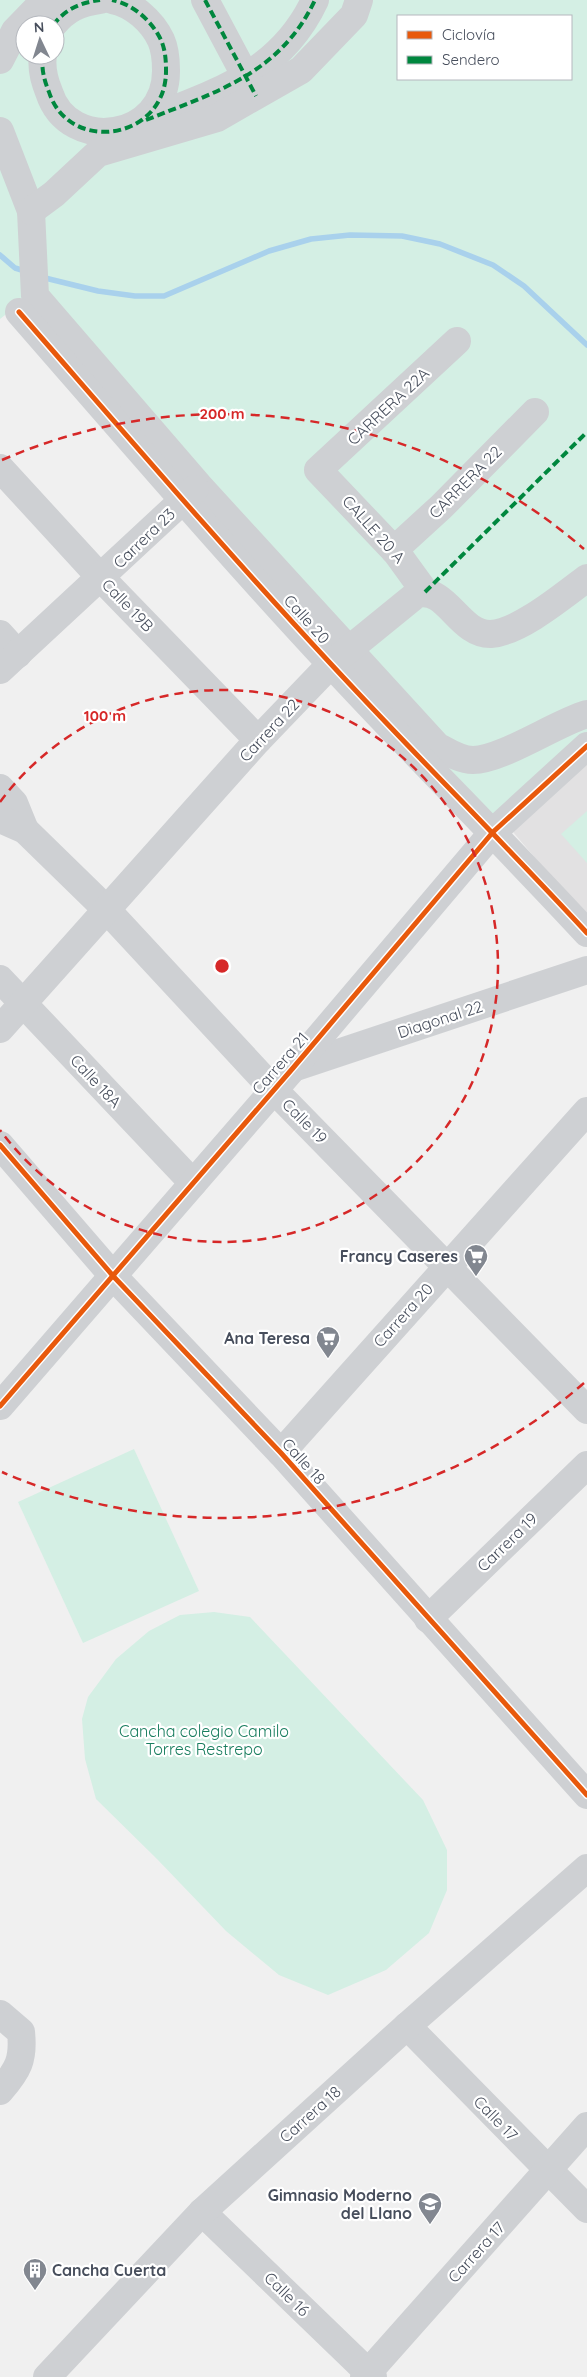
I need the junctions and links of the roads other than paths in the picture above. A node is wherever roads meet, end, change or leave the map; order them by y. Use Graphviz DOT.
graph roads {
  1 [pos="45,0"];
  2 [pos="97,0"];
  3 [pos="205,0"];
  4 [pos="315,0"];
  5 [pos="359,0"];
  6 [pos="62,15"];
  7 [pos="0,60"];
  8 [pos="43,65"];
  9 [pos="251,86"];
  10 [pos="136,124"];
  11 [pos="0,131"];
  12 [pos="31,211"];
  13 [pos="18,312"];
  14 [pos="457,341"];
  15 [pos="535,412"];
  16 [pos="0,468"];
  17 [pos="318,470"];
  18 [pos="191,493"];
  19 [pos="394,550"];
  20 [pos="101,578"];
  21 [pos="587,578"];
  22 [pos="425,592"];
  23 [pos="6,652"];
  24 [pos="340,657"];
  25 [pos="587,714"];
  26 [pos="258,740"];
  27 [pos="587,746"];
  28 [pos="0,788"];
  29 [pos="0,819"];
  30 [pos="25,830"];
  31 [pos="493,832"];
  32 [pos="106,909"];
  33 [pos="587,934"];
  34 [pos="587,970"];
  35 [pos="0,979"];
  36 [pos="22,1003"];
  37 [pos="0,1029"];
  38 [pos="293,1068"];
  39 [pos="273,1090"];
  40 [pos="587,1110"];
  41 [pos="0,1145"];
  42 [pos="193,1183"];
  43 [pos="447,1265"];
  44 [pos="114,1277"];
  45 [pos="0,1406"];
  46 [pos="587,1410"];
  47 [pos="281,1453"];
  48 [pos="587,1465"];
  49 [pos="428,1619"];
  50 [pos="587,1795"];
  51 [pos="587,1868"];
  52 [pos="0,2014"];
  53 [pos="407,2026"];
  54 [pos="0,2091"];
  55 [pos="587,2126"];
  56 [pos="548,2171"];
  57 [pos="587,2209"];
  58 [pos="202,2212"];
  59 [pos="368,2376"];
  60 [pos="47,2377"];
  1 -- 7 [label="street"];
  2 -- 6 [label="street"];
  2 -- 10 [label="street"];
  3 -- 9 [label="street"];
  4 -- 9 [label="street"];
  5 -- 9 [label="street"];
  8 -- 10 [label="street"];
  9 -- 10 [label="street"];
  9 -- 12 [label="street"];
  11 -- 12 [label="street"];
  12 -- 13 [label="street"];
  13 -- 18 [label="street, Calle 20"];
  14 -- 17 [label="street, CARRERA 22A"];
  15 -- 19 [label="street, CARRERA 22"];
  16 -- 20 [label="street, Calle 19B"];
  17 -- 19 [label="street, CALLE 20 A"];
  18 -- 20 [label="street, Carrera 23"];
  18 -- 24 [label="street, Calle 20"];
  19 -- 22 [label="street, CALLE 20 A"];
  20 -- 23 [label="street, Carrera 23"];
  20 -- 26 [label="street, Calle 19B"];
  21 -- 22 [label="street"];
  22 -- 24 [label="street, Carrera 22"];
  24 -- 25 [label="street"];
  24 -- 26 [label="street, Carrera 22"];
  24 -- 31 [label="street, Calle 20"];
  26 -- 32 [label="street, Carrera 22"];
  27 -- 31 [label="street, Carrera 21"];
  28 -- 30 [label="street, Calle 19"];
  29 -- 30 [label="street, Calle 19"];
  30 -- 32 [label="street, Calle 19"];
  31 -- 33 [label="street, Calle 20"];
  31 -- 38 [label="street, Carrera 21"];
  32 -- 36 [label="street, Carrera 22"];
  32 -- 39 [label="street, Calle 19"];
  34 -- 38 [label="street, Diagonal 22"];
  35 -- 36 [label="street, Calle 18A"];
  36 -- 37 [label="street, Carrera 22"];
  36 -- 42 [label="street, Calle 18A"];
  38 -- 39 [label="street, Carrera 21"];
  39 -- 42 [label="street, Carrera 21"];
  39 -- 43 [label="street, Calle 19"];
  40 -- 43 [label="street, Carrera 20"];
  41 -- 44 [label="street, Calle 18"];
  42 -- 44 [label="street, Carrera 21"];
  43 -- 46 [label="street, Calle 19"];
  43 -- 47 [label="street, Carrera 20"];
  44 -- 45 [label="street, Carrera 21"];
  44 -- 47 [label="street, Calle 18"];
  47 -- 49 [label="street, Calle 18"];
  48 -- 49 [label="street, Carrera 19"];
  49 -- 50 [label="street, Calle 18"];
  51 -- 53 [label="street, Carrera 18"];
  52 -- 54 [label="street"];
  53 -- 56 [label="street, Calle 17"];
  53 -- 58 [label="street, Carrera 18"];
  55 -- 56 [label="street, Carrera 17"];
  56 -- 57 [label="street, Calle 17"];
  56 -- 59 [label="street, Carrera 17"];
  58 -- 59 [label="street, Calle 16"];
  58 -- 60 [label="street, Carrera 18"];
}
